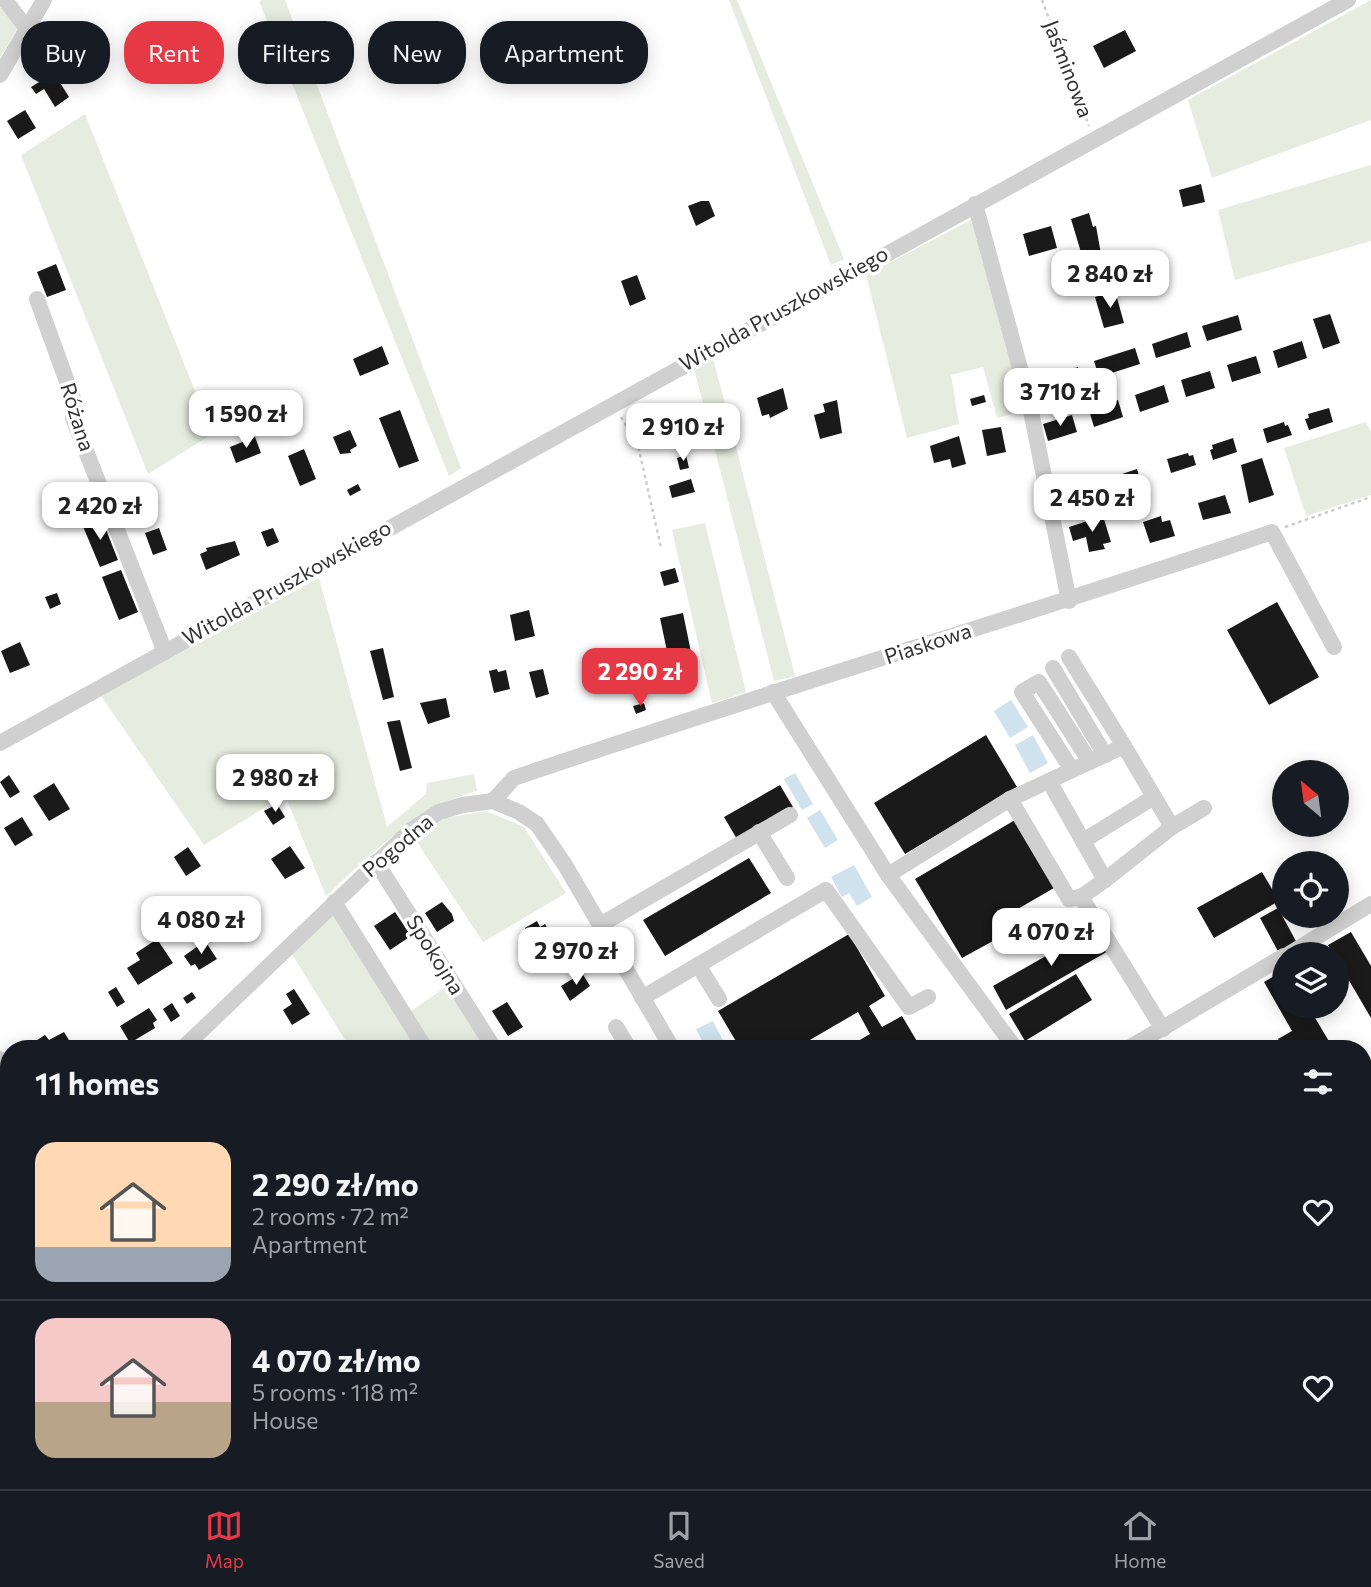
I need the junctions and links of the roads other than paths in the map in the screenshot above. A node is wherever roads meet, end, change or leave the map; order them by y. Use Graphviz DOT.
graph roads {
  1 [pos="5,0"];
  2 [pos="44,0"];
  3 [pos="1348,0"];
  4 [pos="21,21"];
  5 [pos="32,21"];
  6 [pos="21,39"];
  7 [pos="0,75"];
  8 [pos="975,204"];
  9 [pos="37,299"];
  10 [pos="1069,601"];
  11 [pos="1334,647"];
  12 [pos="164,652"];
  13 [pos="1069,657"];
  14 [pos="1053,668"];
  15 [pos="773,692"];
  16 [pos="0,743"];
  17 [pos="1124,746"];
  18 [pos="1105,755"];
  19 [pos="1090,762"];
  20 [pos="1072,770"];
  21 [pos="1049,781"];
  22 [pos="1154,797"];
  23 [pos="1010,799"];
  24 [pos="493,802"];
  25 [pos="1204,808"];
  26 [pos="790,814"];
  27 [pos="1172,827"];
  28 [pos="759,832"];
  29 [pos="1083,841"];
  30 [pos="376,862"];
  31 [pos="888,875"];
  32 [pos="787,878"];
  33 [pos="1105,880"];
  34 [pos="1081,897"];
  35 [pos="334,902"];
  36 [pos="1371,904"];
  37 [pos="600,925"];
  38 [pos="1308,942"];
  39 [pos="1272,964"];
  40 [pos="698,965"];
  41 [pos="928,997"];
  42 [pos="642,998"];
  43 [pos="719,999"];
  44 [pos="616,1027"];
  45 [pos="1163,1029"];
  46 [pos="191,1040"];
  47 [pos="420,1040"];
  48 [pos="489,1040"];
  49 [pos="624,1040"];
  50 [pos="667,1040"];
  51 [pos="1009,1040"];
  52 [pos="1143,1040"];
  1 -- 4 [label="street"];
  2 -- 5 [label="street"];
  3 -- 8 [label="street, Witolda Pruszkowskiego"];
  6 -- 7 [label="street"];
  8 -- 10 [label="street"];
  8 -- 12 [label="street, Witolda Pruszkowskiego"];
  9 -- 12 [label="street, Różana"];
  10 -- 11 [label="street, Piaskowa"];
  10 -- 15 [label="street, Piaskowa"];
  12 -- 16 [label="street, Witolda Pruszkowskiego"];
  13 -- 17 [label="street"];
  14 -- 18 [label="street"];
  15 -- 24 [label="street, Piaskowa"];
  15 -- 31 [label="street"];
  17 -- 18 [label="street"];
  17 -- 22 [label="street"];
  18 -- 19 [label="street"];
  19 -- 20 [label="street"];
  19 -- 20 [label="street"];
  20 -- 21 [label="street"];
  21 -- 23 [label="street"];
  21 -- 29 [label="street"];
  22 -- 27 [label="street"];
  22 -- 29 [label="street"];
  23 -- 31 [label="street"];
  23 -- 34 [label="street"];
  24 -- 30 [label="street, Pogodna"];
  24 -- 37 [label="street"];
  25 -- 27 [label="street"];
  26 -- 28 [label="street"];
  27 -- 33 [label="street"];
  28 -- 32 [label="street"];
  28 -- 37 [label="street"];
  29 -- 33 [label="street"];
  30 -- 35 [label="street, Pogodna"];
  30 -- 48 [label="street, Spokojna"];
  31 -- 51 [label="street"];
  33 -- 34 [label="street"];
  34 -- 45 [label="street"];
  35 -- 46 [label="street, Pogodna"];
  35 -- 47 [label="street"];
  36 -- 38 [label="street"];
  37 -- 42 [label="street"];
  39 -- 45 [label="street"];
  40 -- 41 [label="street"];
  40 -- 42 [label="street"];
  40 -- 43 [label="street"];
  42 -- 50 [label="street"];
  44 -- 49 [label="street"];
  45 -- 52 [label="street"];
}
